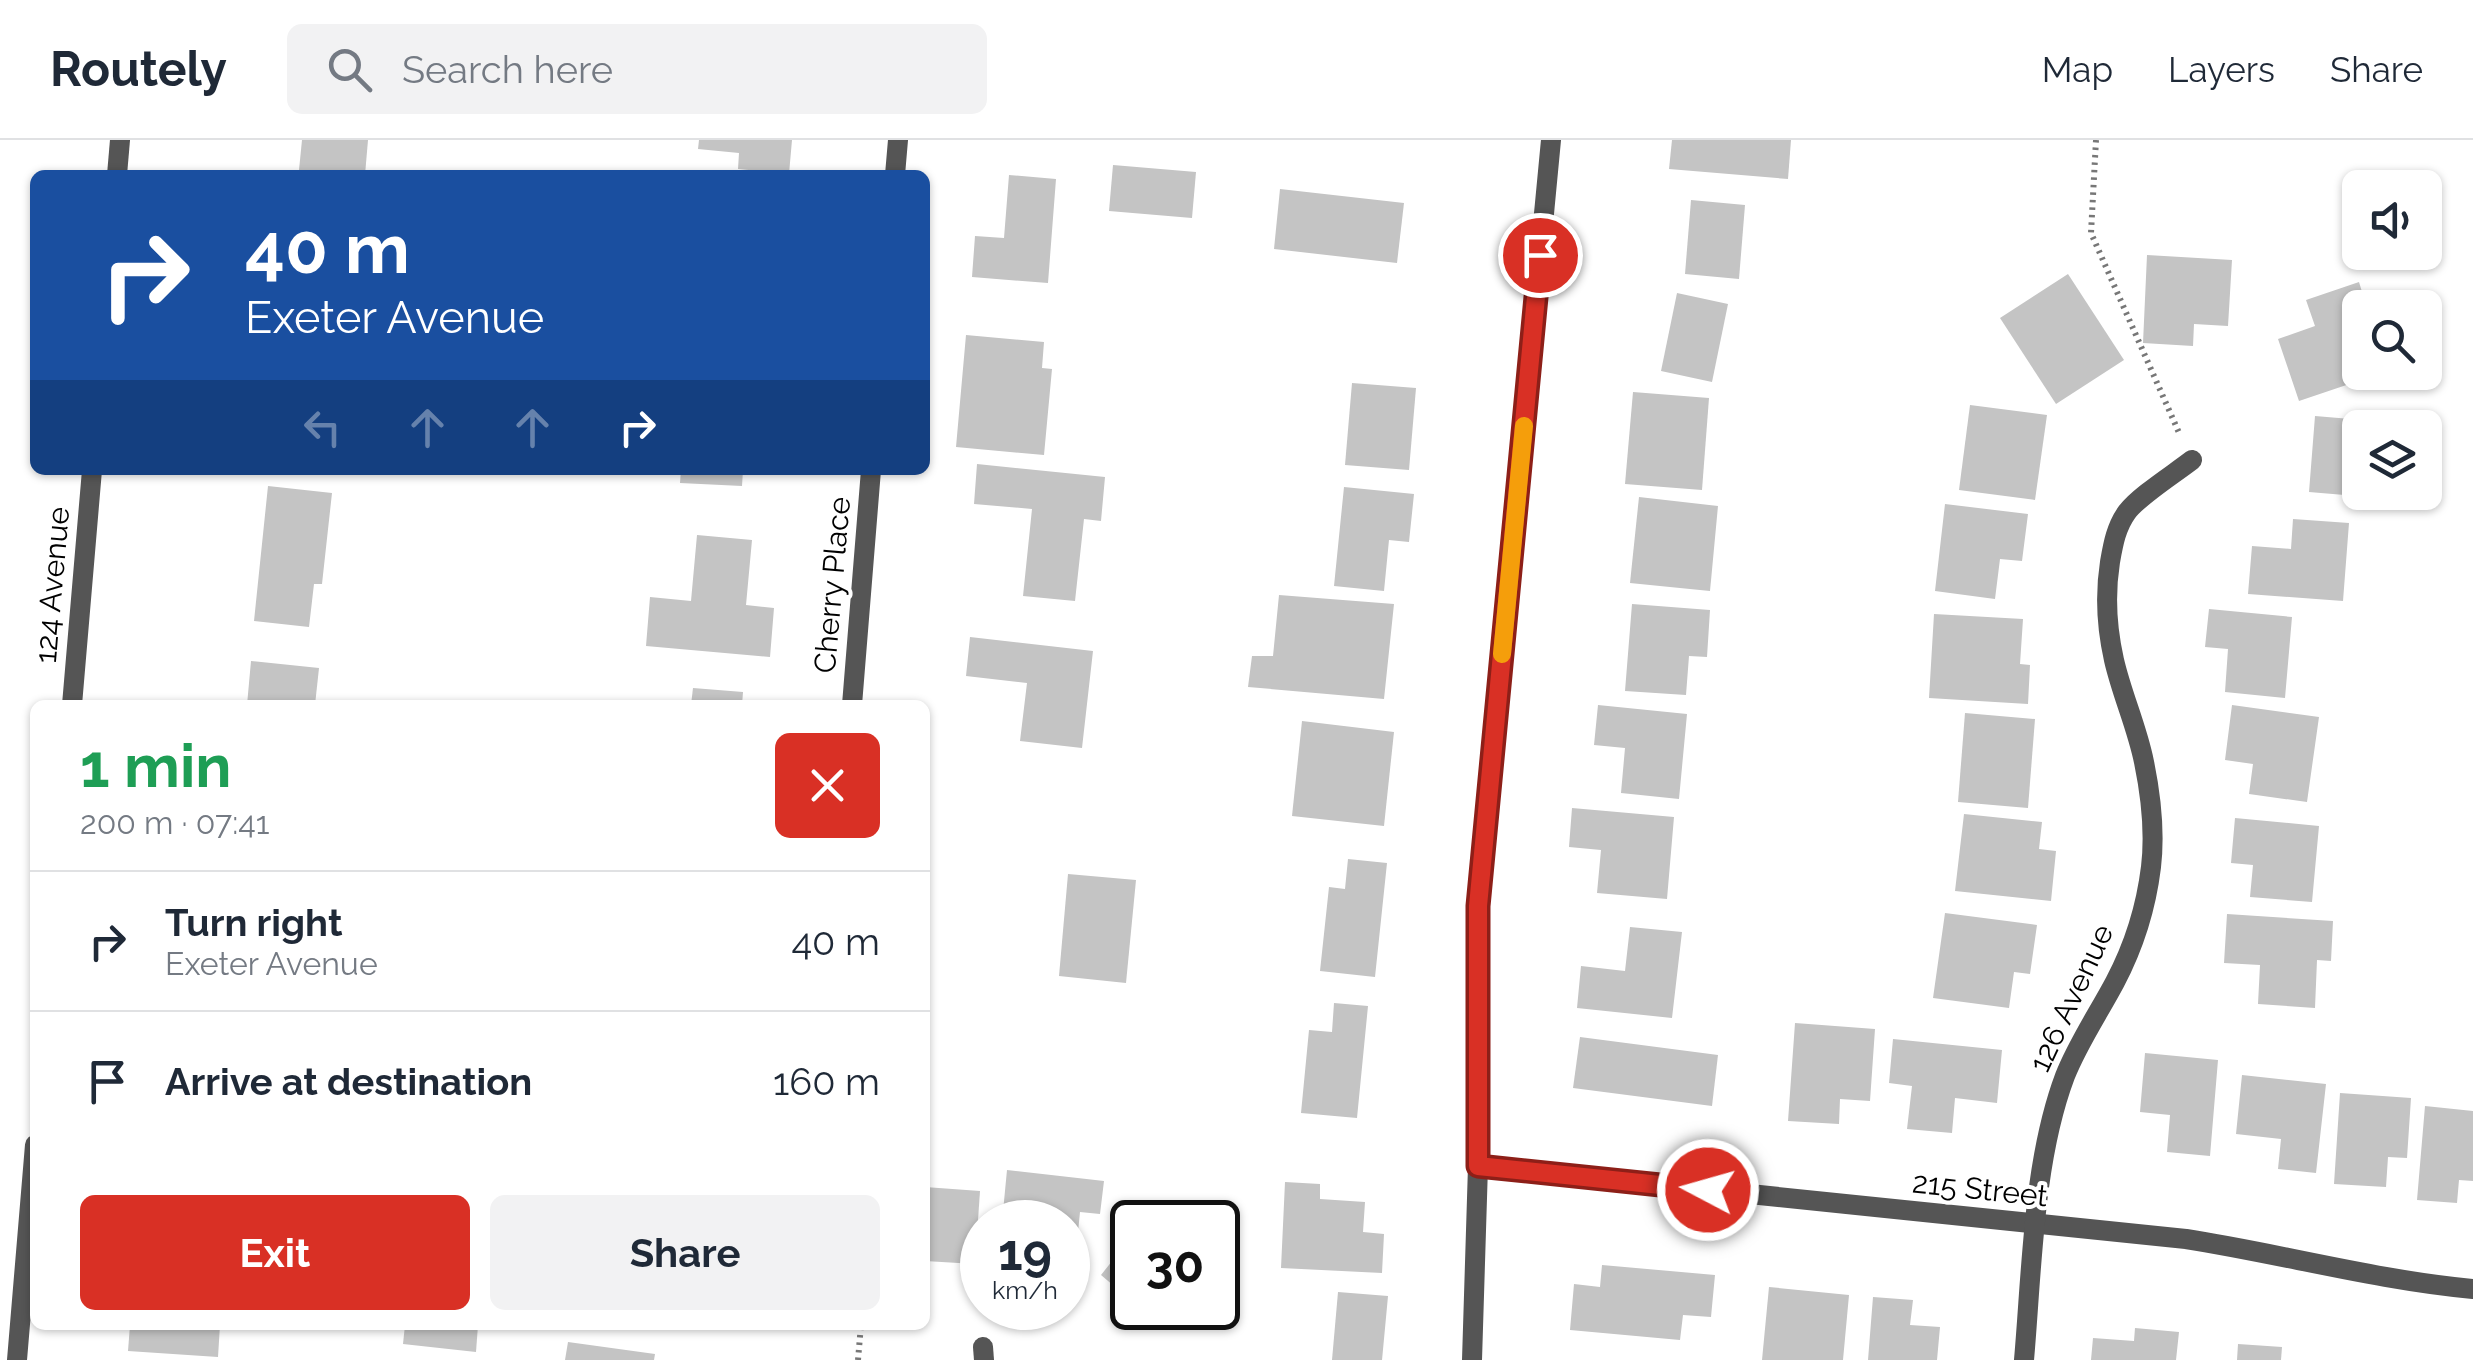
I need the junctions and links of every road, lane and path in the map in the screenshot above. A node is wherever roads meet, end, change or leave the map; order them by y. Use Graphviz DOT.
graph roads {
  1 [pos="120,140"];
  2 [pos="898,140"];
  3 [pos="1551,140"];
  4 [pos="2096,140"];
  5 [pos="117,170"];
  6 [pos="896,170"];
  7 [pos="2192,460"];
  8 [pos="92,475"];
  9 [pos="872,475"];
  10 [pos="72,700"];
  11 [pos="852,700"];
  12 [pos="1478,1166"];
  13 [pos="30,1205"];
  14 [pos="2036,1225"];
  15 [pos="2473,1289"];
  16 [pos="861,1330"];
  17 [pos="17,1360"];
  18 [pos="858,1360"];
  19 [pos="1472,1360"];
  20 [pos="2024,1360"];
  1 -- 5 [label="street"];
  2 -- 6 [label="street"];
  3 -- 12 [label="street"];
  4 -- 7 [label="path"];
  7 -- 14 [label="street, 126 Avenue"];
  8 -- 10 [label="street, 124 Avenue"];
  9 -- 11 [label="street, Cherry Place"];
  12 -- 14 [label="street, 215 Street"];
  12 -- 19 [label="street"];
  13 -- 17 [label="street"];
  14 -- 15 [label="street, 215 Street"];
  14 -- 20 [label="street, 126 Avenue"];
  16 -- 18 [label="path"];
}
